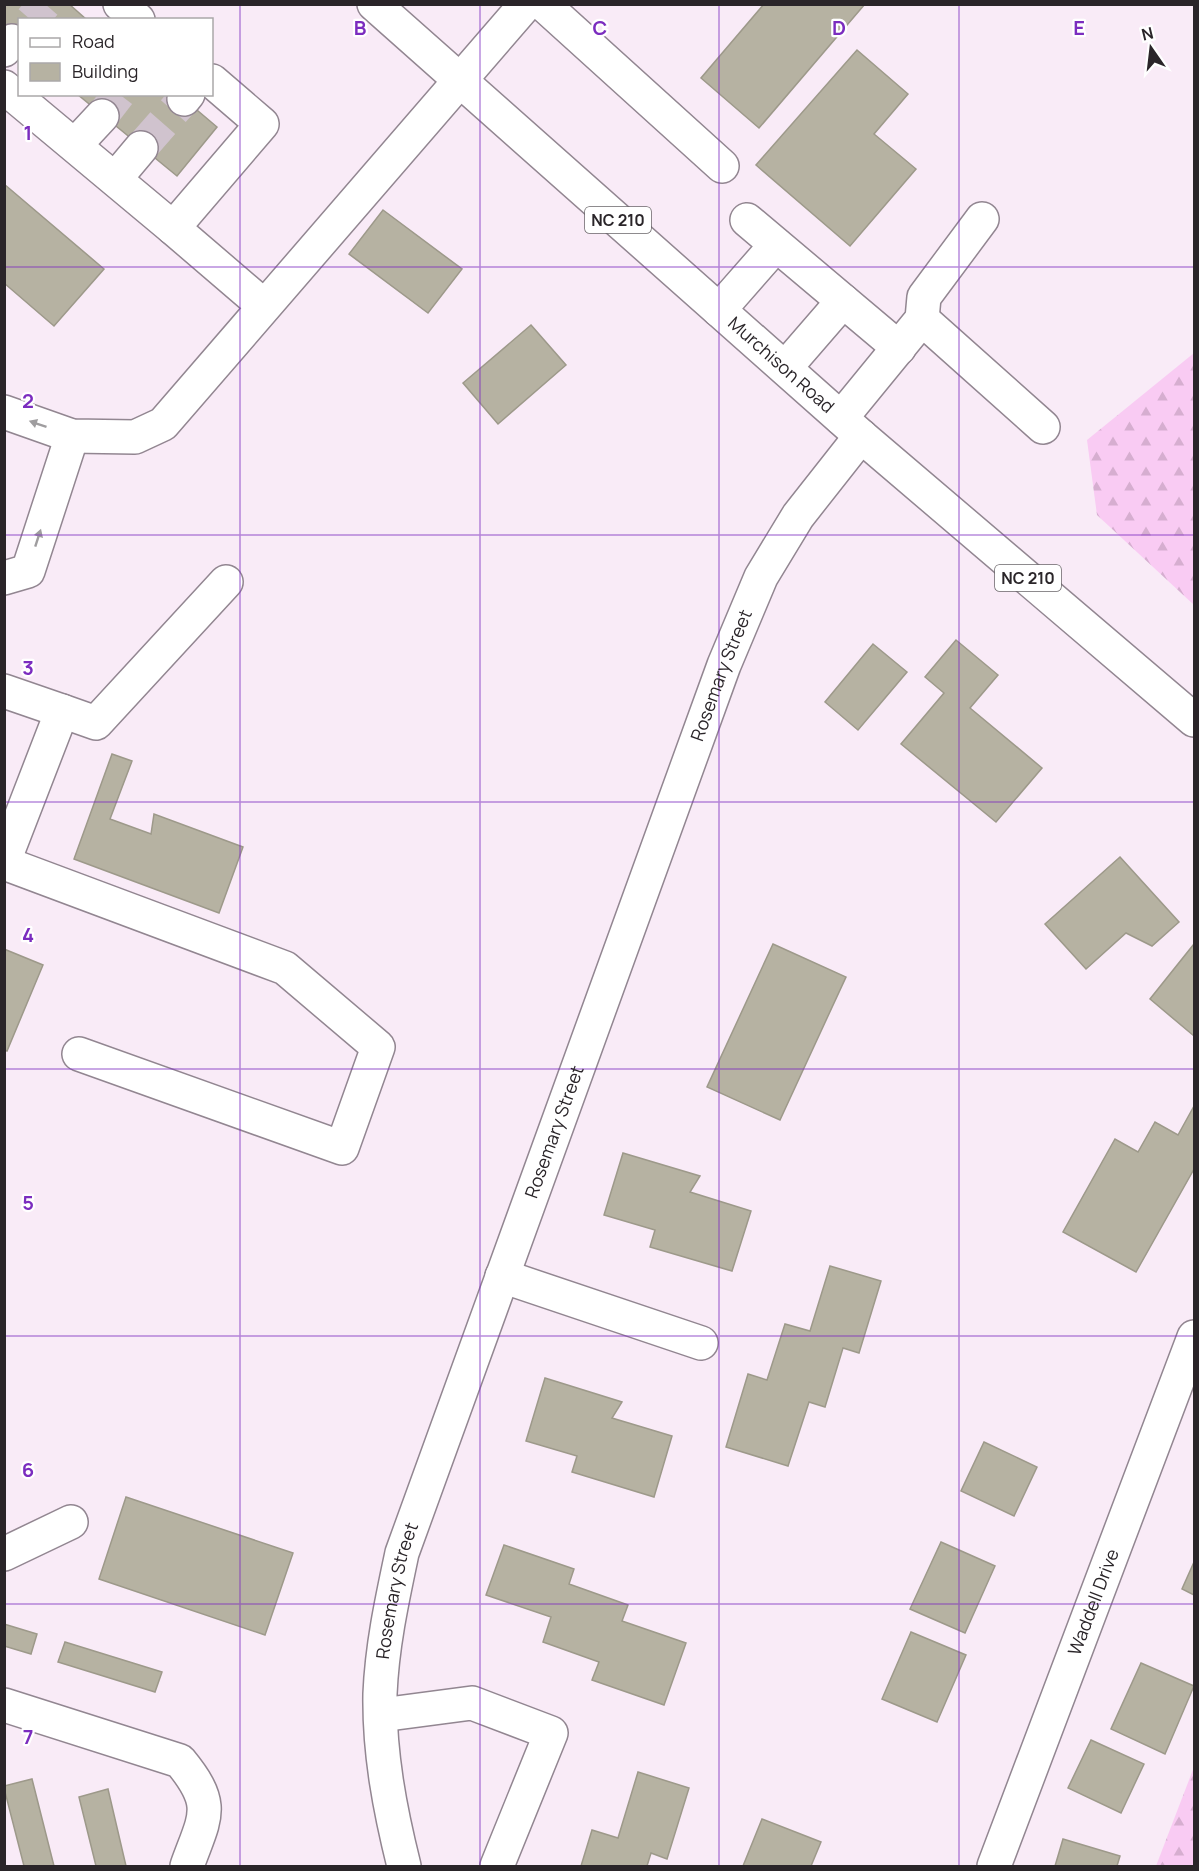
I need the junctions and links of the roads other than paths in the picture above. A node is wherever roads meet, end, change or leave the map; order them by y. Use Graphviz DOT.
graph roads {
  1 [pos="374,4"];
  2 [pos="526,4"];
  3 [pos="543,4"];
  4 [pos="120,5"];
  5 [pos="110,18"];
  6 [pos="136,18"];
  7 [pos="460,81"];
  8 [pos="213,82"];
  9 [pos="24,96"];
  10 [pos="102,116"];
  11 [pos="75,146"];
  12 [pos="141,148"];
  13 [pos="723,166"];
  14 [pos="115,179"];
  15 [pos="982,219"];
  16 [pos="747,220"];
  17 [pos="173,228"];
  18 [pos="776,245"];
  19 [pos="843,301"];
  20 [pos="264,306"];
  21 [pos="719,310"];
  22 [pos="922,320"];
  23 [pos="898,348"];
  24 [pos="785,368"];
  25 [pos="4,412"];
  26 [pos="851,427"];
  27 [pos="1043,427"];
  28 [pos="72,436"];
  29 [pos="4,578"];
  30 [pos="226,582"];
  31 [pos="4,691"];
  32 [pos="62,711"];
  33 [pos="1194,720"];
  34 [pos="4,862"];
  35 [pos="79,1054"];
  36 [pos="502,1276"];
  37 [pos="1194,1337"];
  38 [pos="701,1343"];
  39 [pos="71,1522"];
  40 [pos="4,1554"];
  41 [pos="4,1705"];
  42 [pos="381,1715"];
  43 [pos="187,1866"];
  44 [pos="404,1866"];
  45 [pos="497,1866"];
  46 [pos="994,1866"];
  1 -- 7 [label="street, Murchison Road / NC 210"];
  2 -- 7 [label="street"];
  3 -- 13 [label="street"];
  4 -- 5 [label="street"];
  4 -- 6 [label="street"];
  7 -- 20 [label="street"];
  7 -- 21 [label="street, Murchison Road / NC 210"];
  8 -- 17 [label="street"];
  9 -- 11 [label="street"];
  10 -- 11 [label="street"];
  11 -- 14 [label="street"];
  12 -- 14 [label="street"];
  14 -- 17 [label="street"];
  15 -- 22 [label="street"];
  16 -- 18 [label="street"];
  17 -- 20 [label="street"];
  18 -- 19 [label="street"];
  18 -- 21 [label="street"];
  19 -- 23 [label="street"];
  19 -- 24 [label="street"];
  20 -- 28 [label="street"];
  21 -- 24 [label="street, Murchison Road / NC 210"];
  22 -- 23 [label="street, Rosemary Street"];
  22 -- 27 [label="street"];
  23 -- 26 [label="street, Rosemary Street"];
  24 -- 26 [label="street, Murchison Road / NC 210"];
  28 -- 25 [label="street, one-way"];
  26 -- 33 [label="street, Murchison Road / NC 210"];
  26 -- 36 [label="street, Rosemary Street"];
  29 -- 28 [label="street, one-way"];
  30 -- 32 [label="street"];
  31 -- 32 [label="street"];
  32 -- 34 [label="street"];
  34 -- 35 [label="street"];
  36 -- 38 [label="street"];
  36 -- 42 [label="street, Rosemary Street"];
  37 -- 46 [label="street, Waddell Drive"];
  39 -- 40 [label="street"];
  41 -- 43 [label="street"];
  42 -- 44 [label="street, Rosemary Street"];
  42 -- 45 [label="street"];
}
